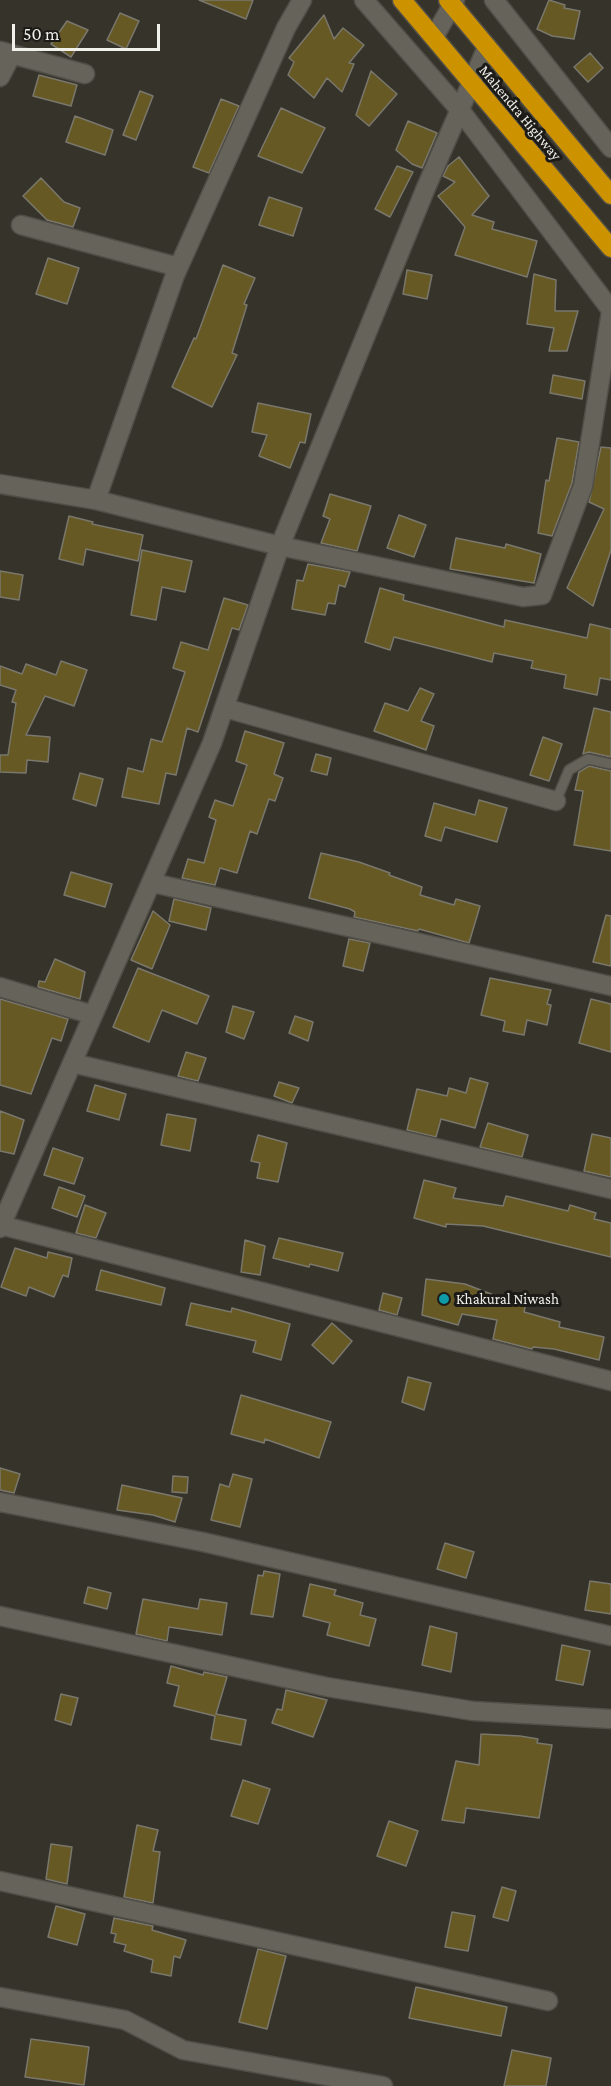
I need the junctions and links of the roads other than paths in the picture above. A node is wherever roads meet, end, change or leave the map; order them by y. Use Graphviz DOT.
graph roads {
  1 [pos="302,0"];
  2 [pos="364,0"];
  3 [pos="402,0"];
  4 [pos="494,0"];
  5 [pos="452,2"];
  6 [pos="434,37"];
  7 [pos="487,47"];
  8 [pos="6,53"];
  9 [pos="85,74"];
  10 [pos="0,77"];
  11 [pos="471,84"];
  12 [pos="460,110"];
  13 [pos="611,148"];
  14 [pos="611,195"];
  15 [pos="21,225"];
  16 [pos="611,248"];
  17 [pos="178,267"];
  18 [pos="611,311"];
  19 [pos="0,484"];
  20 [pos="96,500"];
  21 [pos="280,546"];
  22 [pos="225,708"];
  23 [pos="611,764"];
  24 [pos="556,801"];
  25 [pos="153,883"];
  26 [pos="611,986"];
  27 [pos="0,987"];
  28 [pos="93,1015"];
  29 [pos="72,1063"];
  30 [pos="611,1189"];
  31 [pos="0,1226"];
  32 [pos="611,1382"];
  33 [pos="0,1502"];
  34 [pos="0,1616"];
  35 [pos="611,1636"];
  36 [pos="611,1719"];
  37 [pos="0,1881"];
  38 [pos="0,1997"];
  39 [pos="548,2001"];
  40 [pos="383,2086"];
  1 -- 17 [label="street"];
  2 -- 12 [label="street"];
  3 -- 6 [label="highway, Mahendra Highway"];
  4 -- 13 [label="street"];
  5 -- 6 [label="street"];
  5 -- 7 [label="highway, Mahendra Highway"];
  6 -- 11 [label="highway, Mahendra Highway"];
  7 -- 11 [label="street"];
  7 -- 14 [label="highway, Mahendra Highway"];
  8 -- 9 [label="street"];
  8 -- 10 [label="street"];
  11 -- 12 [label="street"];
  11 -- 16 [label="highway, Mahendra Highway"];
  12 -- 18 [label="street"];
  12 -- 21 [label="street"];
  15 -- 17 [label="street"];
  17 -- 20 [label="street"];
  18 -- 21 [label="street"];
  19 -- 20 [label="street"];
  20 -- 21 [label="street"];
  21 -- 22 [label="street"];
  22 -- 24 [label="street"];
  22 -- 25 [label="street"];
  23 -- 24 [label="lane"];
  25 -- 26 [label="street"];
  25 -- 28 [label="street"];
  27 -- 28 [label="street"];
  28 -- 29 [label="street"];
  29 -- 30 [label="street"];
  29 -- 31 [label="street"];
  31 -- 32 [label="street"];
  33 -- 35 [label="street"];
  34 -- 36 [label="street"];
  37 -- 39 [label="street"];
  38 -- 40 [label="street"];
}
